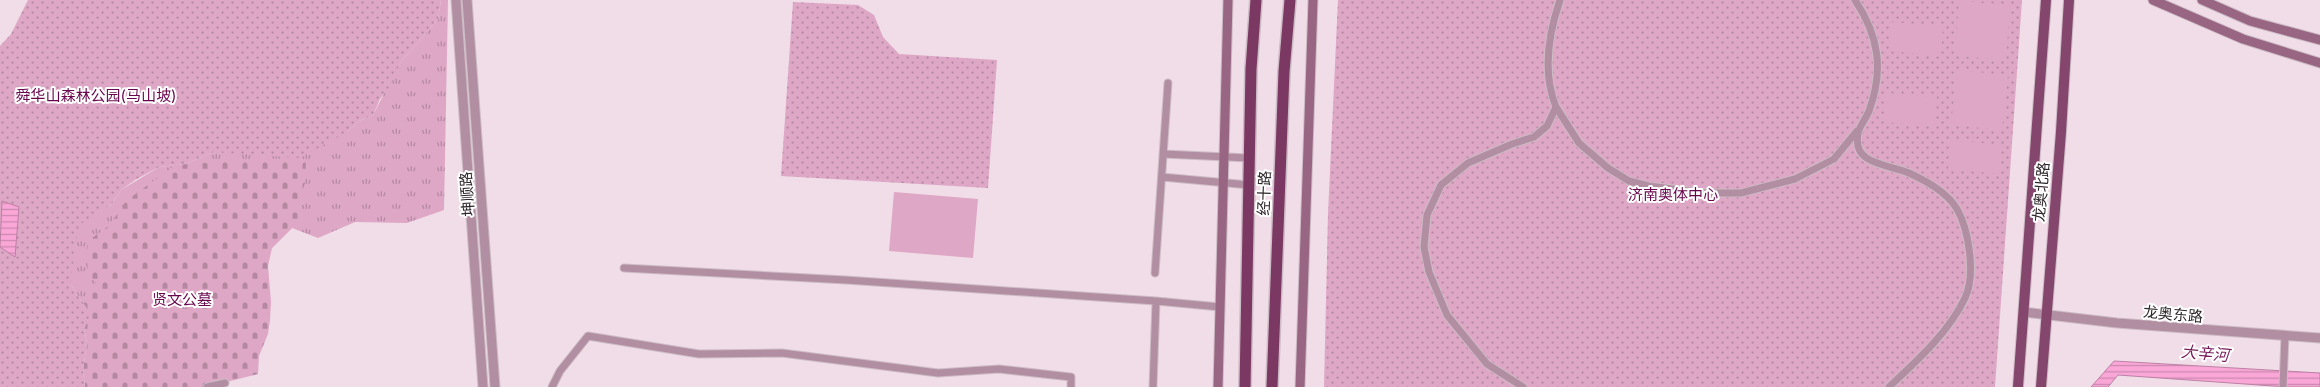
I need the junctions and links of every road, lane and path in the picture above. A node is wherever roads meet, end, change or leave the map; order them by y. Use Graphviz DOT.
graph roads {
  1 [pos="456,0"];
  2 [pos="467,0"];
  3 [pos="1228,0"];
  4 [pos="1256,0"];
  5 [pos="1290,0"];
  6 [pos="1314,0"];
  7 [pos="1560,0"];
  8 [pos="1855,0"];
  9 [pos="2046,0"];
  10 [pos="2069,0"];
  11 [pos="2153,0"];
  12 [pos="2202,0"];
  13 [pos="2320,40"];
  14 [pos="2320,63"];
  15 [pos="1168,83"];
  16 [pos="1556,107"];
  17 [pos="1857,131"];
  18 [pos="1163,154"];
  19 [pos="1223,157"];
  20 [pos="1249,158"];
  21 [pos="1162,177"];
  22 [pos="1222,183"];
  23 [pos="1249,186"];
  24 [pos="624,268"];
  25 [pos="1155,273"];
  26 [pos="1156,301"];
  27 [pos="1220,308"];
  28 [pos="2024,312"];
  29 [pos="2046,315"];
  30 [pos="2285,336"];
  31 [pos="2320,338"];
  32 [pos="225,383"];
  33 [pos="206,387"];
  34 [pos="484,387"];
  35 [pos="495,387"];
  36 [pos="552,387"];
  37 [pos="1070,387"];
  38 [pos="1153,387"];
  39 [pos="1218,387"];
  40 [pos="1245,387"];
  41 [pos="1272,387"];
  42 [pos="1300,387"];
  43 [pos="1523,387"];
  44 [pos="1889,387"];
  45 [pos="2018,387"];
  46 [pos="2041,387"];
  47 [pos="2283,387"];
  1 -- 34 [label="street, 坤顺路"];
  2 -- 35 [label="street, 坤顺路"];
  3 -- 19 [label="main road"];
  4 -- 20 [label="highway, 经十路"];
  5 -- 41 [label="highway, 经十路"];
  6 -- 42 [label="main road"];
  7 -- 16 [label="street"];
  8 -- 17 [label="street"];
  9 -- 28 [label="main road, 龙奥北路"];
  10 -- 29 [label="main road, 龙奥北路"];
  11 -- 14 [label="main road"];
  12 -- 13 [label="main road"];
  15 -- 18 [label="street"];
  16 -- 17 [label="street"];
  16 -- 43 [label="street"];
  17 -- 44 [label="street"];
  18 -- 19 [label="street"];
  18 -- 21 [label="street"];
  19 -- 20 [label="street"];
  19 -- 22 [label="main road"];
  20 -- 23 [label="highway, 经十路"];
  21 -- 22 [label="street"];
  21 -- 25 [label="street"];
  22 -- 23 [label="street"];
  22 -- 27 [label="main road"];
  23 -- 40 [label="highway, 经十路"];
  24 -- 26 [label="street"];
  26 -- 27 [label="street"];
  26 -- 38 [label="street"];
  27 -- 39 [label="main road"];
  28 -- 29 [label="street, 龙奥东路"];
  28 -- 45 [label="main road, 龙奥北路"];
  29 -- 30 [label="street, 龙奥东路"];
  29 -- 46 [label="main road, 龙奥北路"];
  30 -- 31 [label="street, 龙奥东路"];
  30 -- 47 [label="street"];
  32 -- 33 [label="street"];
  36 -- 37 [label="street"];
}
